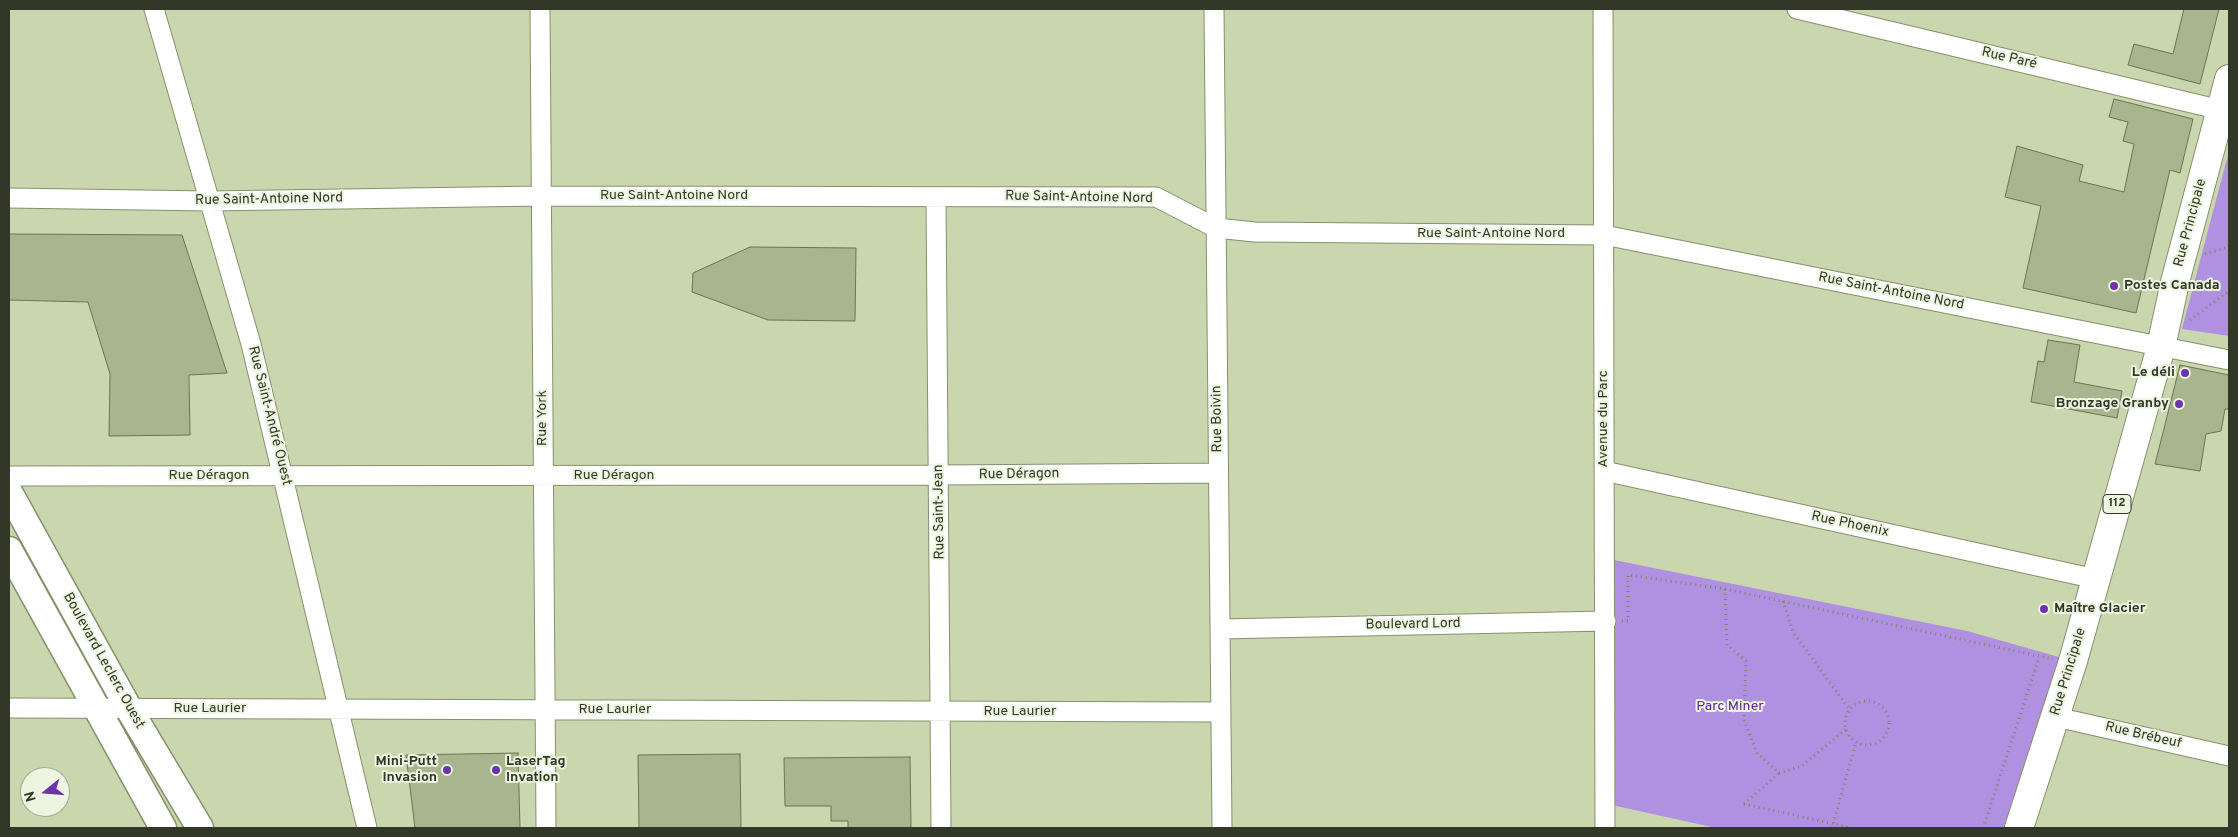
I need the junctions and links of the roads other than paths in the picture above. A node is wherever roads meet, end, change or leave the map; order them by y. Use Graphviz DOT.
graph roads {
  1 [pos="154,9"];
  2 [pos="540,9"];
  3 [pos="1214,9"];
  4 [pos="1603,9"];
  5 [pos="1797,9"];
  6 [pos="2229,79"];
  7 [pos="2221,110"];
  8 [pos="541,196"];
  9 [pos="936,197"];
  10 [pos="9,198"];
  11 [pos="209,201"];
  12 [pos="1216,228"];
  13 [pos="1604,235"];
  14 [pos="2161,347"];
  15 [pos="2229,360"];
  16 [pos="1604,471"];
  17 [pos="1218,473"];
  18 [pos="939,475"];
  19 [pos="9,476"];
  20 [pos="284,476"];
  21 [pos="543,476"];
  22 [pos="9,492"];
  23 [pos="9,550"];
  24 [pos="2096,579"];
  25 [pos="1606,621"];
  26 [pos="1220,629"];
  27 [pos="9,708"];
  28 [pos="96,709"];
  29 [pos="129,709"];
  30 [pos="339,709"];
  31 [pos="545,710"];
  32 [pos="942,712"];
  33 [pos="1221,712"];
  34 [pos="2056,717"];
  35 [pos="2229,756"];
  36 [pos="163,828"];
  37 [pos="200,828"];
  38 [pos="367,828"];
  39 [pos="546,828"];
  40 [pos="942,828"];
  41 [pos="1222,828"];
  42 [pos="1605,828"];
  43 [pos="2019,828"];
  1 -- 11 [label="street, Rue Saint-André Ouest"];
  2 -- 8 [label="street, Rue York"];
  3 -- 12 [label="street, Rue Boivin"];
  4 -- 13 [label="street, Avenue du Parc"];
  5 -- 7 [label="street, Rue Paré"];
  6 -- 7 [label="main road, Rue Principale / 112"];
  7 -- 14 [label="main road, Rue Principale / 112"];
  8 -- 9 [label="street, Rue Saint-Antoine Nord"];
  8 -- 11 [label="street, Rue Saint-Antoine Nord"];
  8 -- 21 [label="street, Rue York"];
  9 -- 12 [label="street, Rue Saint-Antoine Nord"];
  9 -- 18 [label="street, Rue Saint-Jean"];
  10 -- 11 [label="street, Rue Saint-Antoine Nord"];
  11 -- 20 [label="street, Rue Saint-André Ouest"];
  12 -- 13 [label="street, Rue Saint-Antoine Nord"];
  12 -- 17 [label="street, Rue Boivin"];
  13 -- 14 [label="street, Rue Saint-Antoine Nord"];
  13 -- 16 [label="street, Avenue du Parc"];
  14 -- 15 [label="street, Rue Saint-Antoine Nord"];
  14 -- 24 [label="main road, Rue Principale / 112"];
  16 -- 24 [label="street, Rue Phoenix"];
  16 -- 25 [label="street, Avenue du Parc"];
  17 -- 18 [label="street, Rue Déragon"];
  17 -- 26 [label="street, Rue Boivin"];
  18 -- 21 [label="street, Rue Déragon"];
  18 -- 32 [label="street, Rue Saint-Jean"];
  19 -- 20 [label="street, Rue Déragon"];
  20 -- 21 [label="street, Rue Déragon"];
  20 -- 30 [label="street, Rue Saint-André Ouest"];
  21 -- 31 [label="street, Rue York"];
  22 -- 29 [label="street, Boulevard Leclerc Ouest"];
  23 -- 28 [label="street, Boulevard Leclerc Ouest"];
  24 -- 34 [label="main road, Rue Principale / 112"];
  25 -- 26 [label="street, Boulevard Lord"];
  25 -- 42 [label="street, Avenue du Parc"];
  26 -- 33 [label="street, Rue Boivin"];
  27 -- 28 [label="street, Rue Laurier"];
  28 -- 29 [label="street, Rue Laurier"];
  28 -- 36 [label="street, Boulevard Leclerc Ouest"];
  29 -- 30 [label="street, Rue Laurier"];
  29 -- 37 [label="street, Boulevard Leclerc Ouest"];
  30 -- 31 [label="street, Rue Laurier"];
  30 -- 38 [label="street, Rue Saint-André Ouest"];
  31 -- 32 [label="street, Rue Laurier"];
  31 -- 39 [label="street, Rue York"];
  32 -- 33 [label="street, Rue Laurier"];
  32 -- 40 [label="street, Rue Saint-Jean"];
  33 -- 41 [label="street, Rue Boivin"];
  34 -- 35 [label="street, Rue Brébeuf"];
  34 -- 43 [label="main road, Rue Principale / 112"];
}
